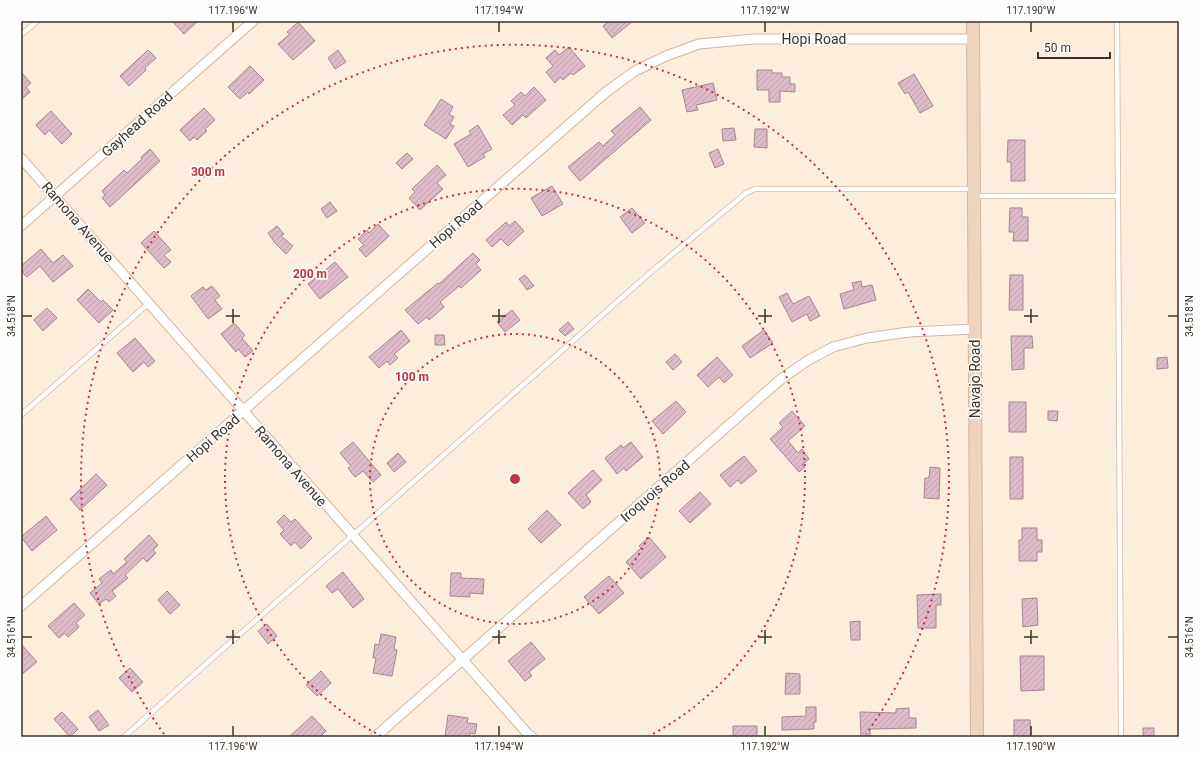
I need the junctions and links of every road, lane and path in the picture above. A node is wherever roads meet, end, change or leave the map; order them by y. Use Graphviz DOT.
graph roads {
  1 [pos="37,21"];
  2 [pos="253,21"];
  3 [pos="973,21"];
  4 [pos="1117,21"];
  5 [pos="21,35"];
  6 [pos="973,39"];
  7 [pos="21,158"];
  8 [pos="974,193"];
  9 [pos="55,196"];
  10 [pos="1117,196"];
  11 [pos="21,226"];
  12 [pos="149,303"];
  13 [pos="975,330"];
  14 [pos="243,411"];
  15 [pos="21,415"];
  16 [pos="352,536"];
  17 [pos="21,606"];
  18 [pos="463,660"];
  19 [pos="124,737"];
  20 [pos="375,737"];
  21 [pos="532,737"];
  22 [pos="977,737"];
  23 [pos="1120,737"];
  1 -- 5 [label="lane"];
  2 -- 9 [label="street, Gayhead Road"];
  3 -- 6 [label="main road, Navajo Road"];
  4 -- 10 [label="lane"];
  6 -- 8 [label="main road, Navajo Road"];
  6 -- 14 [label="street, Hopi Road"];
  7 -- 9 [label="street, Ramona Avenue"];
  8 -- 10 [label="lane"];
  8 -- 13 [label="main road, Navajo Road"];
  8 -- 16 [label="lane"];
  9 -- 11 [label="street, Gayhead Road"];
  9 -- 12 [label="street, Ramona Avenue"];
  10 -- 23 [label="lane"];
  12 -- 14 [label="street, Ramona Avenue"];
  12 -- 15 [label="lane"];
  13 -- 18 [label="street, Iroquois Road"];
  13 -- 22 [label="main road, Navajo Road"];
  14 -- 16 [label="street, Ramona Avenue"];
  14 -- 17 [label="street, Hopi Road"];
  16 -- 18 [label="street, Ramona Avenue"];
  16 -- 19 [label="lane"];
  18 -- 20 [label="street, Iroquois Road"];
  18 -- 21 [label="street, Ramona Avenue"];
}
